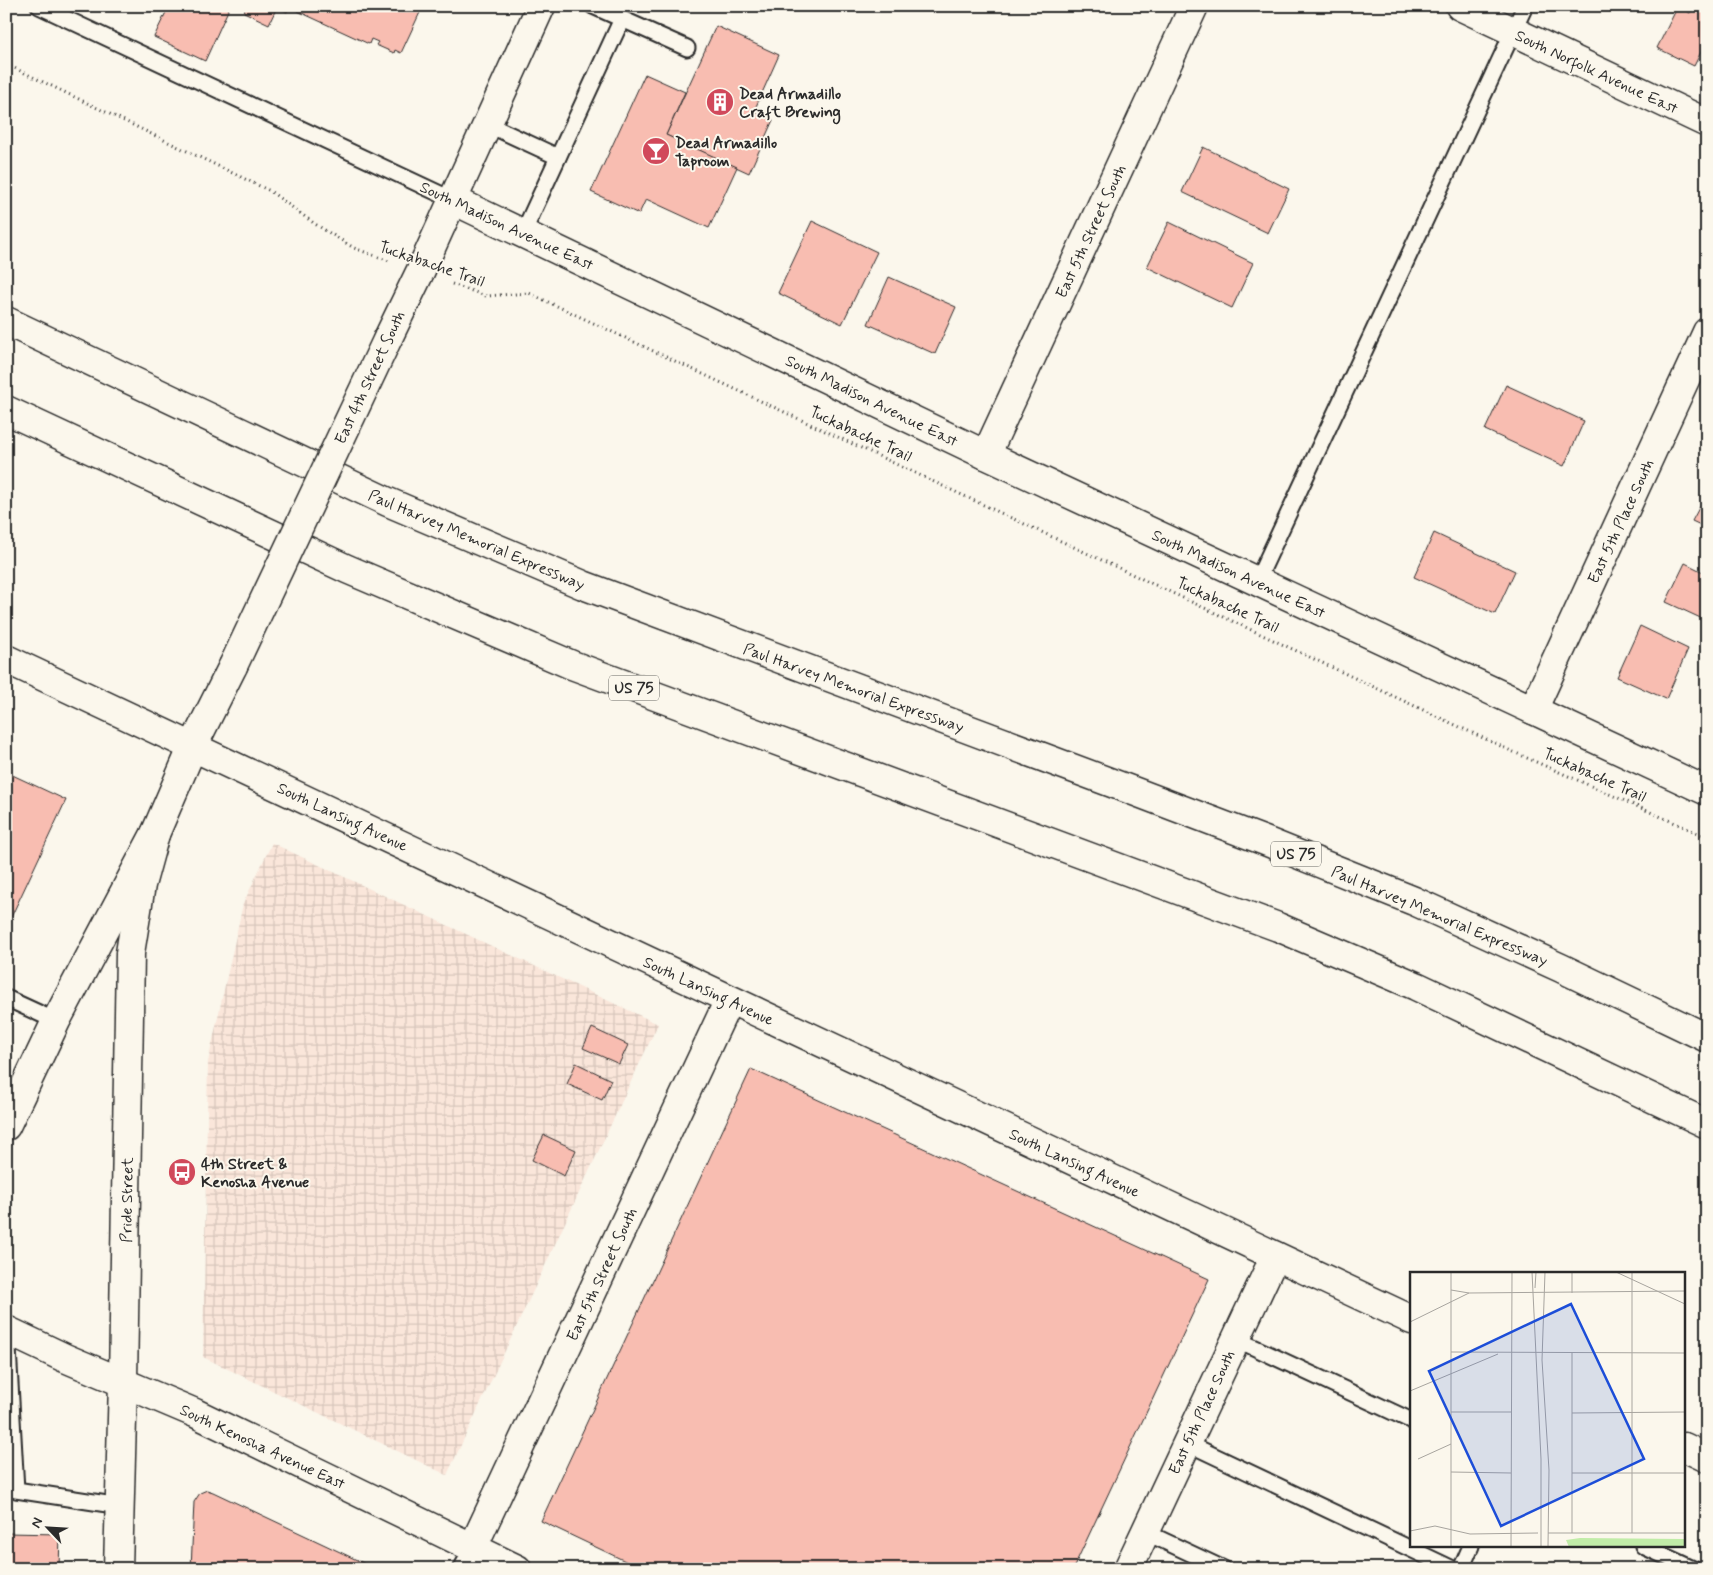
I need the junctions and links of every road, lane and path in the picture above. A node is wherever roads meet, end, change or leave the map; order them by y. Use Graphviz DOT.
graph roads {
  1 [pos="39,6"];
  2 [pos="541,6"];
  3 [pos="594,6"];
  4 [pos="1194,6"];
  5 [pos="1460,6"];
  6 [pos="1525,6"];
  7 [pos="622,19"];
  8 [pos="1514,31"];
  9 [pos="687,48"];
  10 [pos="6,64"];
  11 [pos="1707,123"];
  12 [pos="488,124"];
  13 [pos="558,157"];
  14 [pos="453,200"];
  15 [pos="523,233"];
  16 [pos="420,272"];
  17 [pos="6,321"];
  18 [pos="1707,332"];
  19 [pos="6,410"];
  20 [pos="986,455"];
  21 [pos="1257,581"];
  22 [pos="6,659"];
  23 [pos="1532,710"];
  24 [pos="193,746"];
  25 [pos="1707,791"];
  26 [pos="154,834"];
  27 [pos="1707,837"];
  28 [pos="6,998"];
  29 [pos="729,1000"];
  30 [pos="56,1021"];
  31 [pos="1707,1038"];
  32 [pos="10,1109"];
  33 [pos="1707,1124"];
  34 [pos="1275,1256"];
  35 [pos="1410,1319"];
  36 [pos="7,1330"];
  37 [pos="1236,1339"];
  38 [pos="123,1381"];
  39 [pos="1410,1421"];
  40 [pos="1187,1443"];
  41 [pos="1686,1448"];
  42 [pos="1707,1458"];
  43 [pos="120,1506"];
  44 [pos="1145,1532"];
  45 [pos="1470,1548"];
  46 [pos="1647,1548"];
  47 [pos="467,1558"];
  48 [pos="118,1569"];
  49 [pos="518,1569"];
  50 [pos="1128,1569"];
  51 [pos="1224,1569"];
  52 [pos="1452,1569"];
  53 [pos="1461,1569"];
  54 [pos="1693,1569"];
  1 -- 14 [label="lane, South Madison Avenue East"];
  2 -- 12 [label="main road, East 4th Street South"];
  3 -- 7 [label="lane"];
  4 -- 20 [label="main road, East 5th Street South"];
  5 -- 8 [label="main road, South Norfolk Avenue East"];
  6 -- 8 [label="lane"];
  7 -- 9 [label="lane"];
  7 -- 13 [label="lane"];
  8 -- 11 [label="main road, South Norfolk Avenue East"];
  8 -- 21 [label="lane"];
  10 -- 16 [label="path, Tuckabache Trail"];
  12 -- 13 [label="lane"];
  12 -- 14 [label="main road, East 4th Street South"];
  13 -- 15 [label="lane"];
  14 -- 15 [label="main road, South Madison Avenue East"];
  14 -- 16 [label="main road, East 4th Street South"];
  15 -- 20 [label="main road, South Madison Avenue East"];
  16 -- 24 [label="main road, East 4th Street South, bridge"];
  16 -- 27 [label="path, Tuckabache Trail"];
  17 -- 31 [label="main road, Paul Harvey Memorial Expressway / US 75"];
  18 -- 23 [label="main road, East 5th Place South"];
  19 -- 33 [label="main road, US 75"];
  20 -- 21 [label="main road, South Madison Avenue East"];
  21 -- 23 [label="main road, South Madison Avenue East"];
  22 -- 24 [label="main road, South Lansing Avenue"];
  23 -- 25 [label="main road, South Madison Avenue East"];
  24 -- 26 [label="main road, Pride Street"];
  24 -- 29 [label="main road, South Lansing Avenue"];
  26 -- 30 [label="main road, Pride Street"];
  26 -- 38 [label="main road, Pride Street"];
  28 -- 30 [label="lane"];
  29 -- 34 [label="main road, South Lansing Avenue"];
  29 -- 47 [label="main road, East 5th Street South"];
  30 -- 32 [label="main road, Pride Street"];
  34 -- 35 [label="main road, South Lansing Avenue"];
  34 -- 37 [label="main road, East 5th Place South"];
  36 -- 38 [label="main road, South Kenosha Avenue East"];
  36 -- 43 [label="lane"];
  37 -- 39 [label="lane"];
  37 -- 40 [label="main road, East 5th Place South"];
  38 -- 43 [label="main road, Pride Street"];
  38 -- 47 [label="main road, South Kenosha Avenue East"];
  40 -- 44 [label="main road, East 5th Place South"];
  40 -- 52 [label="lane"];
  41 -- 42 [label="main road"];
  43 -- 48 [label="main road, Pride Street"];
  44 -- 50 [label="main road, East 5th Place South"];
  44 -- 51 [label="lane"];
  45 -- 53 [label="lane"];
  46 -- 54 [label="lane"];
  47 -- 49 [label="main road, South Kenosha Avenue East"];
}
